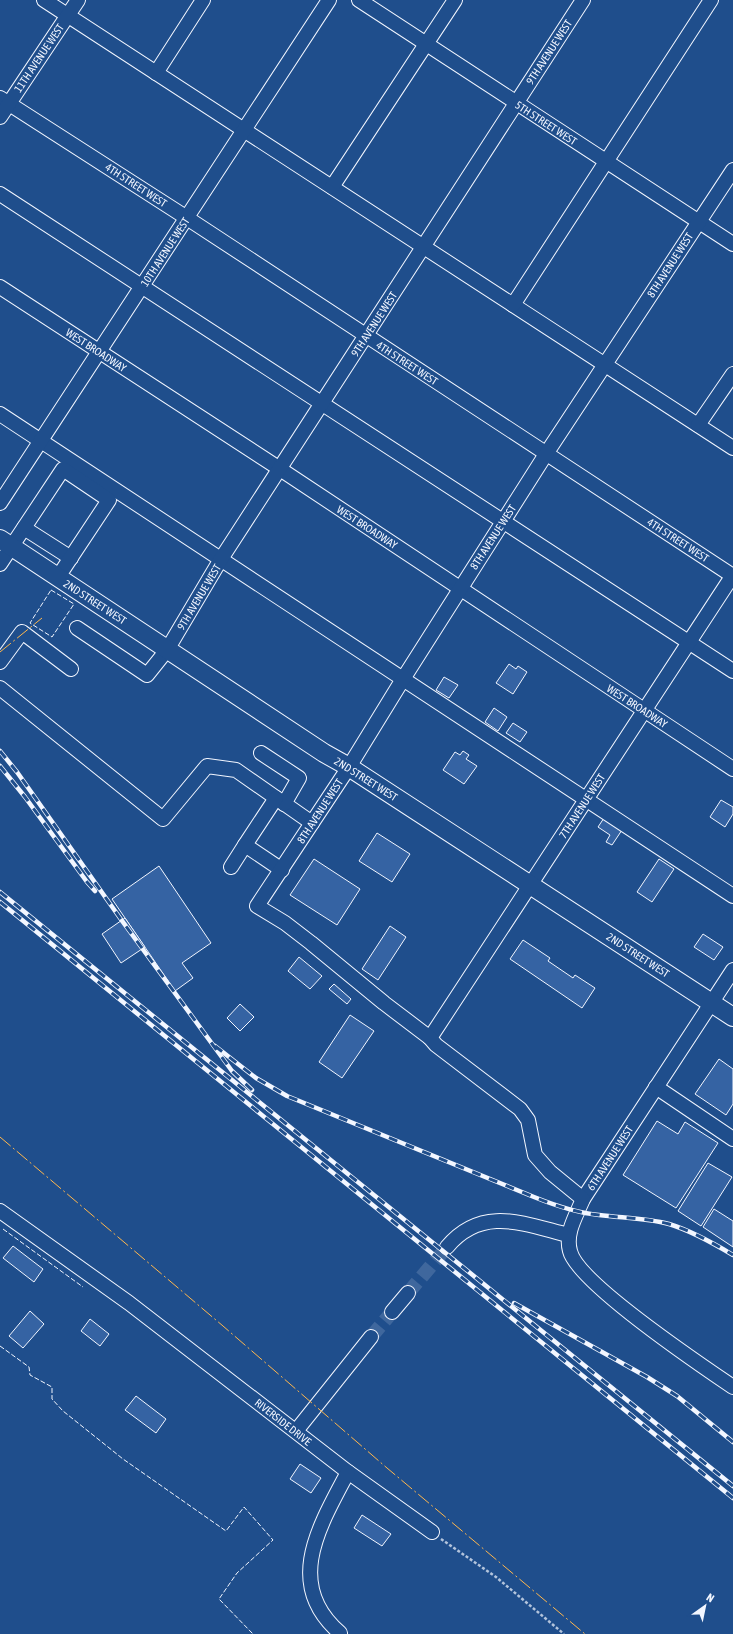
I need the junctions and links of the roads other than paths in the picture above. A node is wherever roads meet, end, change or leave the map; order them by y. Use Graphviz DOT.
graph roads {
  1 [pos="44,0"];
  2 [pos="78,0"];
  3 [pos="203,0"];
  4 [pos="329,0"];
  5 [pos="359,0"];
  6 [pos="455,0"];
  7 [pos="583,0"];
  8 [pos="710,0"];
  9 [pos="68,15"];
  10 [pos="426,44"];
  11 [pos="156,73"];
  12 [pos="4,101"];
  13 [pos="516,103"];
  14 [pos="0,117"];
  15 [pos="244,130"];
  16 [pos="606,162"];
  17 [pos="733,170"];
  18 [pos="332,187"];
  19 [pos="0,194"];
  20 [pos="187,218"];
  21 [pos="699,222"];
  22 [pos="733,244"];
  23 [pos="423,247"];
  24 [pos="0,287"];
  25 [pos="142,287"];
  26 [pos="513,305"];
  27 [pos="366,336"];
  28 [pos="99,352"];
  29 [pos="605,365"];
  30 [pos="733,374"];
  31 [pos="322,404"];
  32 [pos="0,414"];
  33 [pos="698,425"];
  34 [pos="41,440"];
  35 [pos="733,448"];
  36 [pos="546,454"];
  37 [pos="280,470"];
  38 [pos="0,503"];
  39 [pos="504,521"];
  40 [pos="24,528"];
  41 [pos="6,543"];
  42 [pos="71,558"];
  43 [pos="221,559"];
  44 [pos="0,564"];
  45 [pos="733,575"];
  46 [pos="58,578"];
  47 [pos="460,589"];
  48 [pos="77,628"];
  49 [pos="689,642"];
  50 [pos="167,650"];
  51 [pos="0,662"];
  52 [pos="71,669"];
  53 [pos="733,671"];
  54 [pos="403,679"];
  55 [pos="0,688"];
  56 [pos="644,710"];
  57 [pos="261,753"];
  58 [pos="349,767"];
  59 [pos="733,768"];
  60 [pos="586,800"];
  61 [pos="280,801"];
  62 [pos="312,823"];
  63 [pos="245,845"];
  64 [pos="231,868"];
  65 [pos="282,870"];
  66 [pos="530,885"];
  67 [pos="733,896"];
  68 [pos="733,970"];
  69 [pos="712,1003"];
  70 [pos="733,1017"];
  71 [pos="430,1038"];
  72 [pos="656,1087"];
  73 [pos="733,1139"];
  74 [pos="583,1199"];
  75 [pos="0,1211"];
  76 [pos="568,1235"];
  77 [pos="447,1247"];
  78 [pos="408,1293"];
  79 [pos="392,1312"];
  80 [pos="371,1337"];
  81 [pos="733,1387"];
  82 [pos="296,1431"];
  83 [pos="348,1472"];
  84 [pos="432,1532"];
  85 [pos="340,1633"];
  1 -- 9 [label="street"];
  2 -- 9 [label="street, 11TH AVENUE WEST"];
  3 -- 11 [label="street"];
  4 -- 15 [label="street, 10TH AVENUE WEST"];
  5 -- 10 [label="street, 5TH STREET WEST"];
  6 -- 10 [label="street"];
  7 -- 13 [label="street, 9TH AVENUE WEST"];
  8 -- 16 [label="street"];
  9 -- 11 [label="street"];
  9 -- 12 [label="street, 11TH AVENUE WEST"];
  10 -- 13 [label="street, 5TH STREET WEST"];
  10 -- 18 [label="street"];
  11 -- 15 [label="street"];
  12 -- 14 [label="street, 11TH AVENUE WEST"];
  12 -- 20 [label="street, 4TH STREET WEST"];
  13 -- 16 [label="street, 5TH STREET WEST"];
  13 -- 23 [label="street, 9TH AVENUE WEST"];
  15 -- 18 [label="street"];
  15 -- 20 [label="street, 10TH AVENUE WEST"];
  16 -- 21 [label="street, 5TH STREET WEST"];
  16 -- 26 [label="street"];
  17 -- 21 [label="street, 8TH AVENUE WEST"];
  18 -- 23 [label="street"];
  19 -- 25 [label="street"];
  20 -- 25 [label="street, 10TH AVENUE WEST"];
  20 -- 27 [label="street, 4TH STREET WEST"];
  21 -- 22 [label="street, 5TH STREET WEST"];
  21 -- 29 [label="street, 8TH AVENUE WEST"];
  23 -- 26 [label="street"];
  23 -- 27 [label="street, 9TH AVENUE WEST"];
  24 -- 28 [label="street, WEST BROADWAY"];
  25 -- 28 [label="street, 10TH AVENUE WEST"];
  25 -- 31 [label="street"];
  26 -- 29 [label="street"];
  27 -- 31 [label="street, 9TH AVENUE WEST"];
  27 -- 36 [label="street, 4TH STREET WEST"];
  28 -- 34 [label="street, 10TH AVENUE WEST"];
  28 -- 37 [label="street, WEST BROADWAY"];
  29 -- 33 [label="street"];
  29 -- 36 [label="street, 8TH AVENUE WEST"];
  30 -- 33 [label="street"];
  31 -- 37 [label="street, 9TH AVENUE WEST"];
  31 -- 39 [label="street"];
  32 -- 34 [label="street"];
  33 -- 35 [label="street"];
  34 -- 38 [label="street, 10TH AVENUE WEST"];
  34 -- 43 [label="street"];
  36 -- 39 [label="street, 8TH AVENUE WEST"];
  36 -- 45 [label="street, 4TH STREET WEST"];
  37 -- 43 [label="street, 9TH AVENUE WEST"];
  37 -- 47 [label="street, WEST BROADWAY"];
  39 -- 47 [label="street, 8TH AVENUE WEST"];
  39 -- 49 [label="street"];
  40 -- 41 [label="street"];
  40 -- 42 [label="street"];
  40 -- 42 [label="street"];
  41 -- 44 [label="street"];
  41 -- 46 [label="main road, 2ND STREET WEST"];
  42 -- 46 [label="street"];
  43 -- 50 [label="street, 9TH AVENUE WEST"];
  43 -- 54 [label="street"];
  45 -- 49 [label="street, 7TH AVENUE WEST"];
  46 -- 50 [label="main road, 2ND STREET WEST"];
  47 -- 54 [label="street, 8TH AVENUE WEST"];
  47 -- 56 [label="street, WEST BROADWAY"];
  48 -- 50 [label="street, 9TH AVENUE WEST"];
  49 -- 53 [label="street"];
  49 -- 56 [label="street, 7TH AVENUE WEST"];
  50 -- 58 [label="main road, 2ND STREET WEST"];
  51 -- 52 [label="street"];
  54 -- 58 [label="street, 8TH AVENUE WEST"];
  54 -- 60 [label="street"];
  55 -- 61 [label="street"];
  56 -- 59 [label="street, WEST BROADWAY"];
  56 -- 60 [label="street, 7TH AVENUE WEST"];
  57 -- 61 [label="street"];
  58 -- 62 [label="street, 8TH AVENUE WEST"];
  58 -- 66 [label="main road, 2ND STREET WEST"];
  60 -- 66 [label="street, 7TH AVENUE WEST"];
  60 -- 67 [label="street"];
  61 -- 62 [label="street"];
  61 -- 63 [label="street"];
  62 -- 65 [label="street, 8TH AVENUE WEST"];
  63 -- 64 [label="street"];
  63 -- 65 [label="street"];
  65 -- 71 [label="street, 8TH AVENUE WEST"];
  66 -- 69 [label="main road, 2ND STREET WEST"];
  66 -- 71 [label="street, 7TH AVENUE WEST"];
  68 -- 69 [label="street, 6TH AVENUE WEST"];
  69 -- 70 [label="main road, 2ND STREET WEST"];
  69 -- 72 [label="street, 6TH AVENUE WEST"];
  71 -- 74 [label="street"];
  72 -- 73 [label="street"];
  72 -- 74 [label="street, 6TH AVENUE WEST"];
  74 -- 76 [label="street, 6TH AVENUE WEST"];
  75 -- 82 [label="street, RIVERSIDE DRIVE"];
  76 -- 77 [label="street"];
  76 -- 81 [label="street"];
  78 -- 79 [label="street"];
  80 -- 82 [label="street"];
  82 -- 83 [label="street, RIVERSIDE DRIVE"];
  83 -- 84 [label="street, RIVERSIDE DRIVE"];
  83 -- 85 [label="street"];
}
